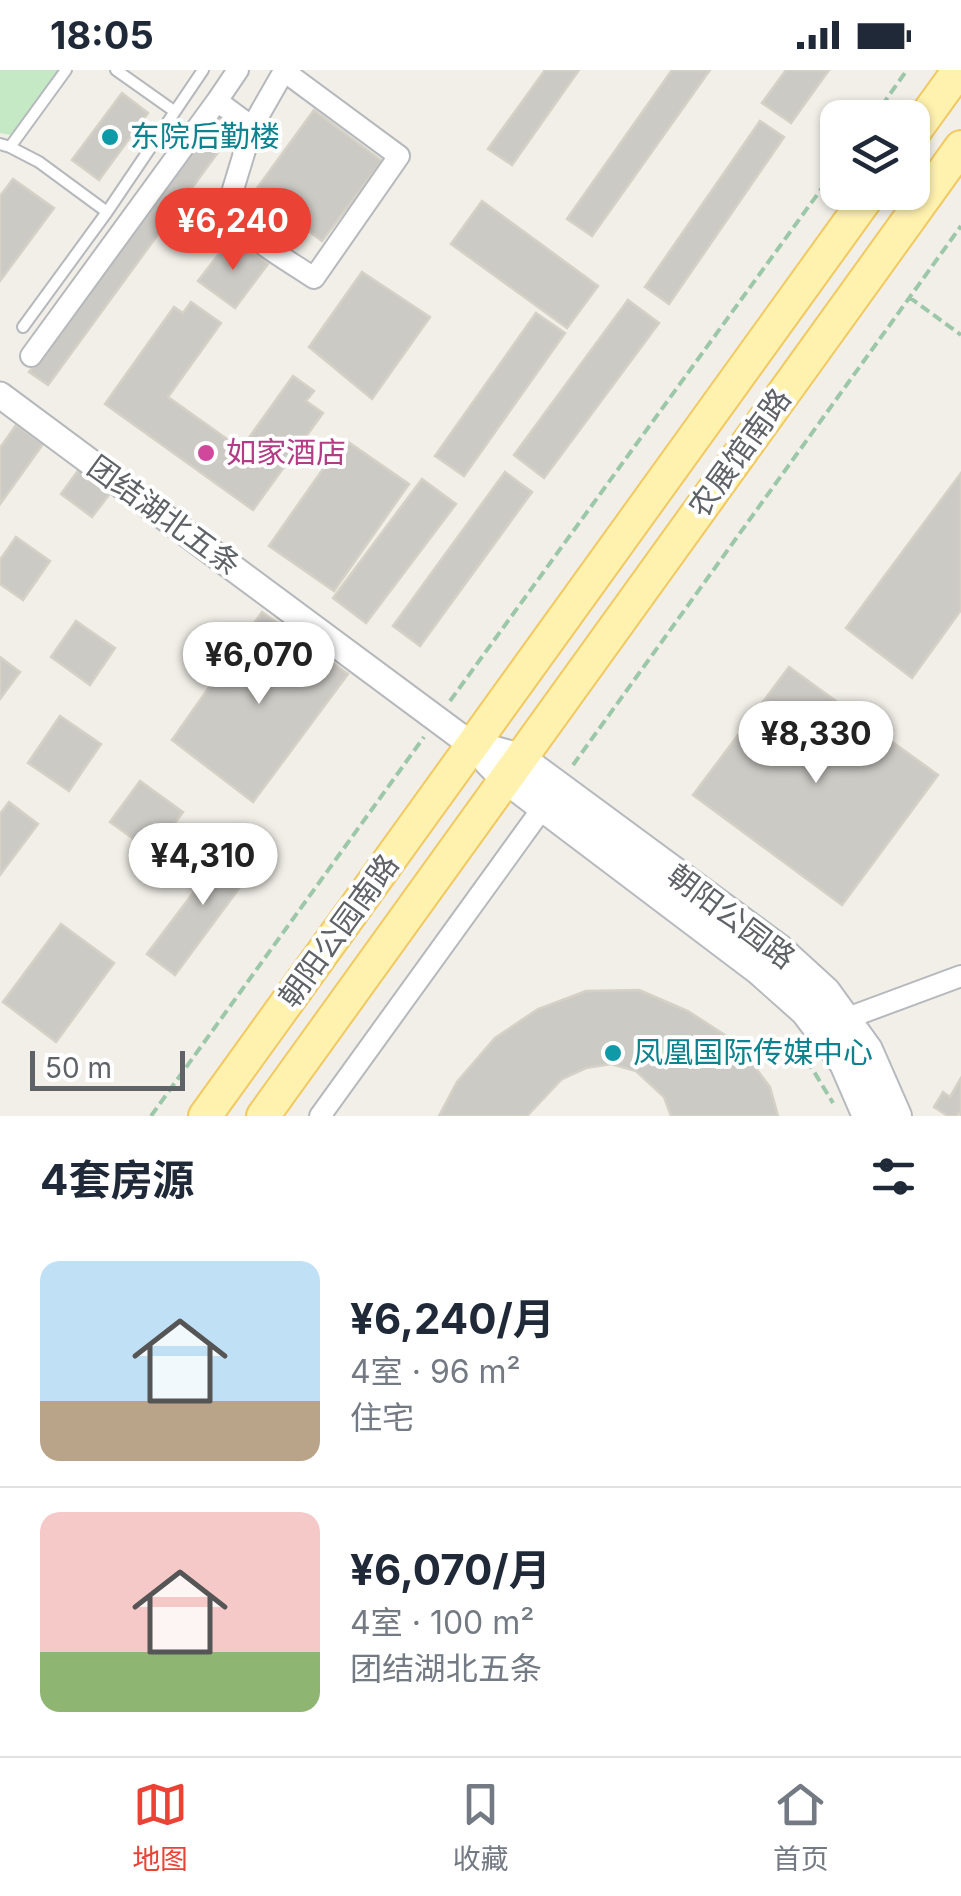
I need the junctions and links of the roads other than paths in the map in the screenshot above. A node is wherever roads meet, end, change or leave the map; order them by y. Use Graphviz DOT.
graph roads {
  1 [pos="66,70"];
  2 [pos="116,70"];
  3 [pos="203,70"];
  4 [pos="238,70"];
  5 [pos="959,70"];
  6 [pos="217,101"];
  7 [pos="930,110"];
  8 [pos="174,111"];
  9 [pos="252,127"];
  10 [pos="5,145"];
  11 [pos="961,148"];
  12 [pos="858,210"];
  13 [pos="108,212"];
  14 [pos="23,327"];
  15 [pos="31,356"];
  16 [pos="0,395"];
  17 [pos="472,746"];
  18 [pos="513,768"];
  19 [pos="551,797"];
  20 [pos="961,976"];
  21 [pos="845,1019"];
  22 [pos="206,1116"];
  23 [pos="263,1116"];
  24 [pos="320,1116"];
  25 [pos="868,1116"];
  26 [pos="896,1116"];
  1 -- 10 [label="lane"];
  2 -- 8 [label="lane"];
  3 -- 8 [label="lane"];
  4 -- 6 [label="street"];
  5 -- 7 [label="main road"];
  6 -- 9 [label="street"];
  6 -- 15 [label="street"];
  8 -- 13 [label="lane"];
  9 -- 9 [label="street"];
  10 -- 13 [label="lane"];
  11 -- 18 [label="main road, 农展馆南路"];
  12 -- 17 [label="main road, 农展馆南路"];
  13 -- 14 [label="lane"];
  16 -- 17 [label="street, 团结湖北五条"];
  17 -- 18 [label="main road, 朝阳公园路"];
  17 -- 22 [label="main road, 朝阳公园南路"];
  18 -- 19 [label="main road, 朝阳公园路"];
  18 -- 23 [label="main road, 朝阳公园南路"];
  19 -- 21 [label="main road, 朝阳公园路"];
  19 -- 24 [label="street"];
  19 -- 25 [label="main road, 朝阳公园路"];
  20 -- 21 [label="street"];
  21 -- 26 [label="main road, 朝阳公园路"];
}
